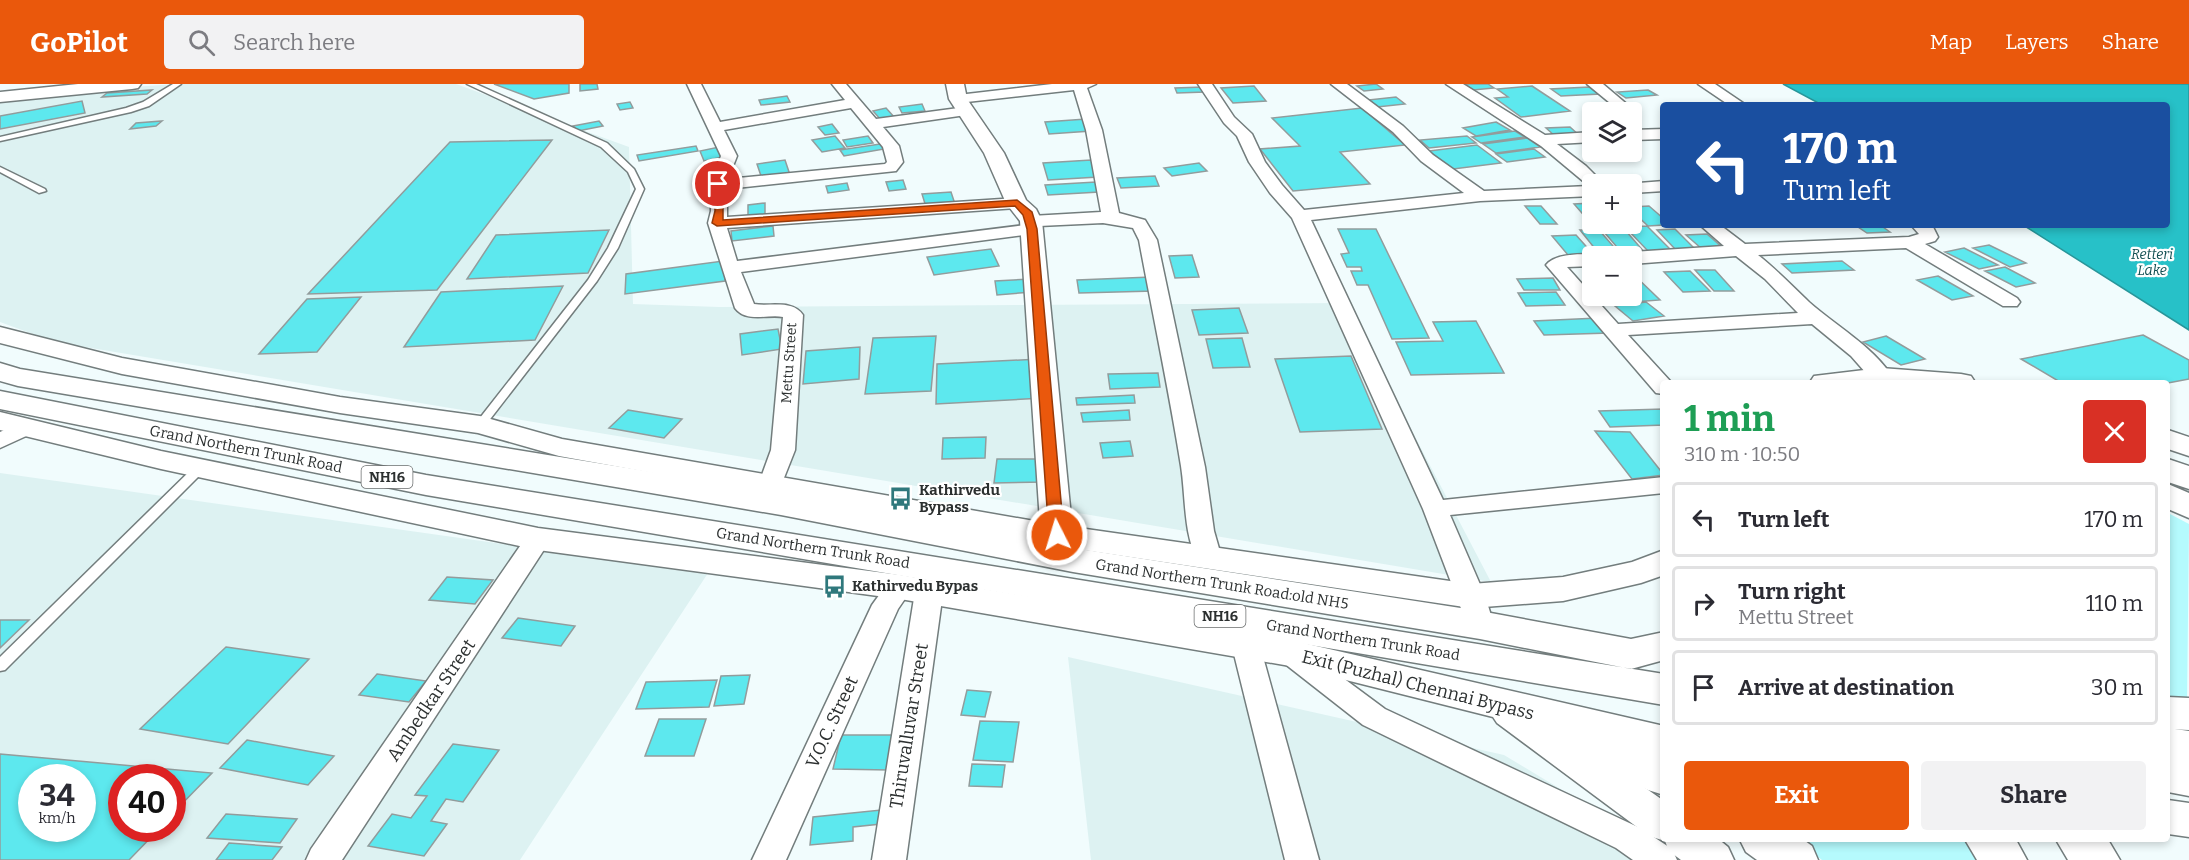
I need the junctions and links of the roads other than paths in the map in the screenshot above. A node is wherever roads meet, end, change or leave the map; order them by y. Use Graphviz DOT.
graph roads {
  1 [pos="132,84"];
  2 [pos="178,84"];
  3 [pos="470,84"];
  4 [pos="694,84"];
  5 [pos="839,84"];
  6 [pos="1089,84"];
  7 [pos="1205,84"];
  8 [pos="1338,84"];
  9 [pos="1454,84"];
  10 [pos="1594,84"];
  11 [pos="1705,84"];
  12 [pos="1079,85"];
  13 [pos="0,97"];
  14 [pos="959,98"];
  15 [pos="1616,102"];
  16 [pos="1734,102"];
  17 [pos="855,103"];
  18 [pos="1642,122"];
  19 [pos="874,124"];
  20 [pos="716,127"];
  21 [pos="1659,134"];
  22 [pos="1642,135"];
  23 [pos="1582,138"];
  24 [pos="0,139"];
  25 [pos="1540,140"];
  26 [pos="0,168"];
  27 [pos="1586,174"];
  28 [pos="718,184"];
  29 [pos="1660,186"];
  30 [pos="1642,187"];
  31 [pos="42,191"];
  32 [pos="1582,191"];
  33 [pos="1480,196"];
  34 [pos="1300,216"];
  35 [pos="1026,218"];
  36 [pos="1111,218"];
  37 [pos="717,223"];
  38 [pos="1713,228"];
  39 [pos="1924,228"];
  40 [pos="1909,242"];
  41 [pos="1739,250"];
  42 [pos="1642,257"];
  43 [pos="1582,261"];
  44 [pos="729,268"];
  45 [pos="1582,296"];
  46 [pos="2010,303"];
  47 [pos="1591,306"];
  48 [pos="1816,318"];
  49 [pos="1612,330"];
  50 [pos="0,335"];
  51 [pos="0,372"];
  52 [pos="1881,376"];
  53 [pos="1843,380"];
  54 [pos="1934,380"];
  55 [pos="1660,384"];
  56 [pos="0,400"];
  57 [pos="480,425"];
  58 [pos="9,430"];
  59 [pos="2170,440"];
  60 [pos="2189,447"];
  61 [pos="200,468"];
  62 [pos="2170,470"];
  63 [pos="2189,479"];
  64 [pos="1660,485"];
  65 [pos="776,493"];
  66 [pos="2170,496"];
  67 [pos="2189,507"];
  68 [pos="1435,509"];
  69 [pos="1057,535"];
  70 [pos="538,539"];
  71 [pos="1209,559"];
  72 [pos="1660,563"];
  73 [pos="915,590"];
  74 [pos="1475,610"];
  75 [pos="1246,646"];
  76 [pos="1290,653"];
  77 [pos="1653,653"];
  78 [pos="0,666"];
  79 [pos="1660,689"];
  80 [pos="1499,705"];
  81 [pos="2170,713"];
  82 [pos="2189,714"];
  83 [pos="1547,716"];
  84 [pos="1660,741"];
  85 [pos="2170,745"];
  86 [pos="2189,748"];
  87 [pos="2170,774"];
  88 [pos="1660,775"];
  89 [pos="2189,778"];
  90 [pos="2170,817"];
  91 [pos="2189,820"];
  92 [pos="1660,821"];
  93 [pos="1689,842"];
  94 [pos="1768,842"];
  95 [pos="1990,842"];
  96 [pos="2081,842"];
  97 [pos="323,860"];
  98 [pos="769,860"];
  99 [pos="889,860"];
  100 [pos="1302,860"];
  101 [pos="1660,860"];
  102 [pos="1713,860"];
  103 [pos="1795,860"];
  104 [pos="2004,860"];
  105 [pos="2097,860"];
  1 -- 13 [label="street"];
  2 -- 24 [label="lane"];
  3 -- 57 [label="lane"];
  4 -- 20 [label="street, Mettu Street"];
  5 -- 17 [label="street"];
  6 -- 12 [label="street"];
  7 -- 34 [label="street"];
  8 -- 33 [label="street"];
  9 -- 25 [label="street"];
  10 -- 15 [label="street"];
  11 -- 16 [label="street"];
  12 -- 14 [label="street"];
  12 -- 36 [label="street"];
  14 -- 19 [label="street"];
  14 -- 35 [label="street"];
  17 -- 19 [label="street"];
  17 -- 20 [label="street"];
  18 -- 21 [label="street"];
  19 -- 28 [label="street"];
  20 -- 28 [label="street, Mettu Street"];
  21 -- 22 [label="street"];
  23 -- 25 [label="street"];
  25 -- 27 [label="street"];
  26 -- 31 [label="lane"];
  28 -- 37 [label="street, Mettu Street"];
  29 -- 30 [label="street"];
  32 -- 33 [label="street"];
  33 -- 34 [label="street"];
  34 -- 68 [label="street"];
  35 -- 36 [label="street"];
  35 -- 37 [label="street"];
  35 -- 44 [label="street"];
  35 -- 69 [label="street"];
  36 -- 71 [label="street"];
  37 -- 44 [label="street, Mettu Street"];
  38 -- 41 [label="street"];
  39 -- 40 [label="street"];
  40 -- 41 [label="street"];
  40 -- 46 [label="street"];
  41 -- 42 [label="street"];
  41 -- 48 [label="street"];
  43 -- 45 [label="street"];
  44 -- 65 [label="street, Mettu Street"];
  47 -- 49 [label="street"];
  48 -- 49 [label="street"];
  48 -- 52 [label="street"];
  49 -- 55 [label="street"];
  50 -- 57 [label="street"];
  51 -- 65 [label="main road, Grand Northern Trunk Road / NH16"];
  52 -- 53 [label="street"];
  52 -- 54 [label="street"];
  56 -- 79 [label="main road, Grand Northern Trunk Road / NH16"];
  57 -- 65 [label="street"];
  58 -- 61 [label="street, Exit (Puzhal) Chennai Bypass"];
  59 -- 60 [label="street"];
  61 -- 70 [label="street, Exit (Puzhal) Chennai Bypass"];
  61 -- 78 [label="lane"];
  62 -- 63 [label="main road"];
  64 -- 68 [label="street"];
  65 -- 69 [label="street"];
  65 -- 74 [label="main road, Grand Northern Trunk Road:old NH5 / NH16"];
  66 -- 67 [label="main road"];
  68 -- 74 [label="street"];
  69 -- 71 [label="street"];
  70 -- 73 [label="street, Exit (Puzhal) Chennai Bypass"];
  70 -- 97 [label="street, Ambedkar Street"];
  71 -- 74 [label="street"];
  72 -- 74 [label="street"];
  73 -- 75 [label="street, Exit (Puzhal) Chennai Bypass"];
  73 -- 98 [label="street, V.O.C. Street"];
  73 -- 99 [label="street, Thiruvalluvar Street"];
  74 -- 77 [label="main road, Grand Northern Trunk Road:old NH5 / NH16"];
  75 -- 76 [label="street, Exit (Puzhal) Chennai Bypass"];
  75 -- 100 [label="street"];
  76 -- 80 [label="street, Exit (Puzhal) Chennai Bypass"];
  76 -- 101 [label="street"];
  80 -- 83 [label="street, Exit (Puzhal) Chennai Bypass"];
  80 -- 92 [label="street"];
  81 -- 82 [label="main road"];
  83 -- 84 [label="street, Exit (Puzhal) Chennai Bypass"];
  83 -- 88 [label="main road"];
  85 -- 86 [label="main road"];
  87 -- 89 [label="main road"];
  90 -- 91 [label="street"];
  93 -- 102 [label="street"];
  94 -- 103 [label="main road"];
  95 -- 104 [label="main road"];
  96 -- 105 [label="main road"];
}
